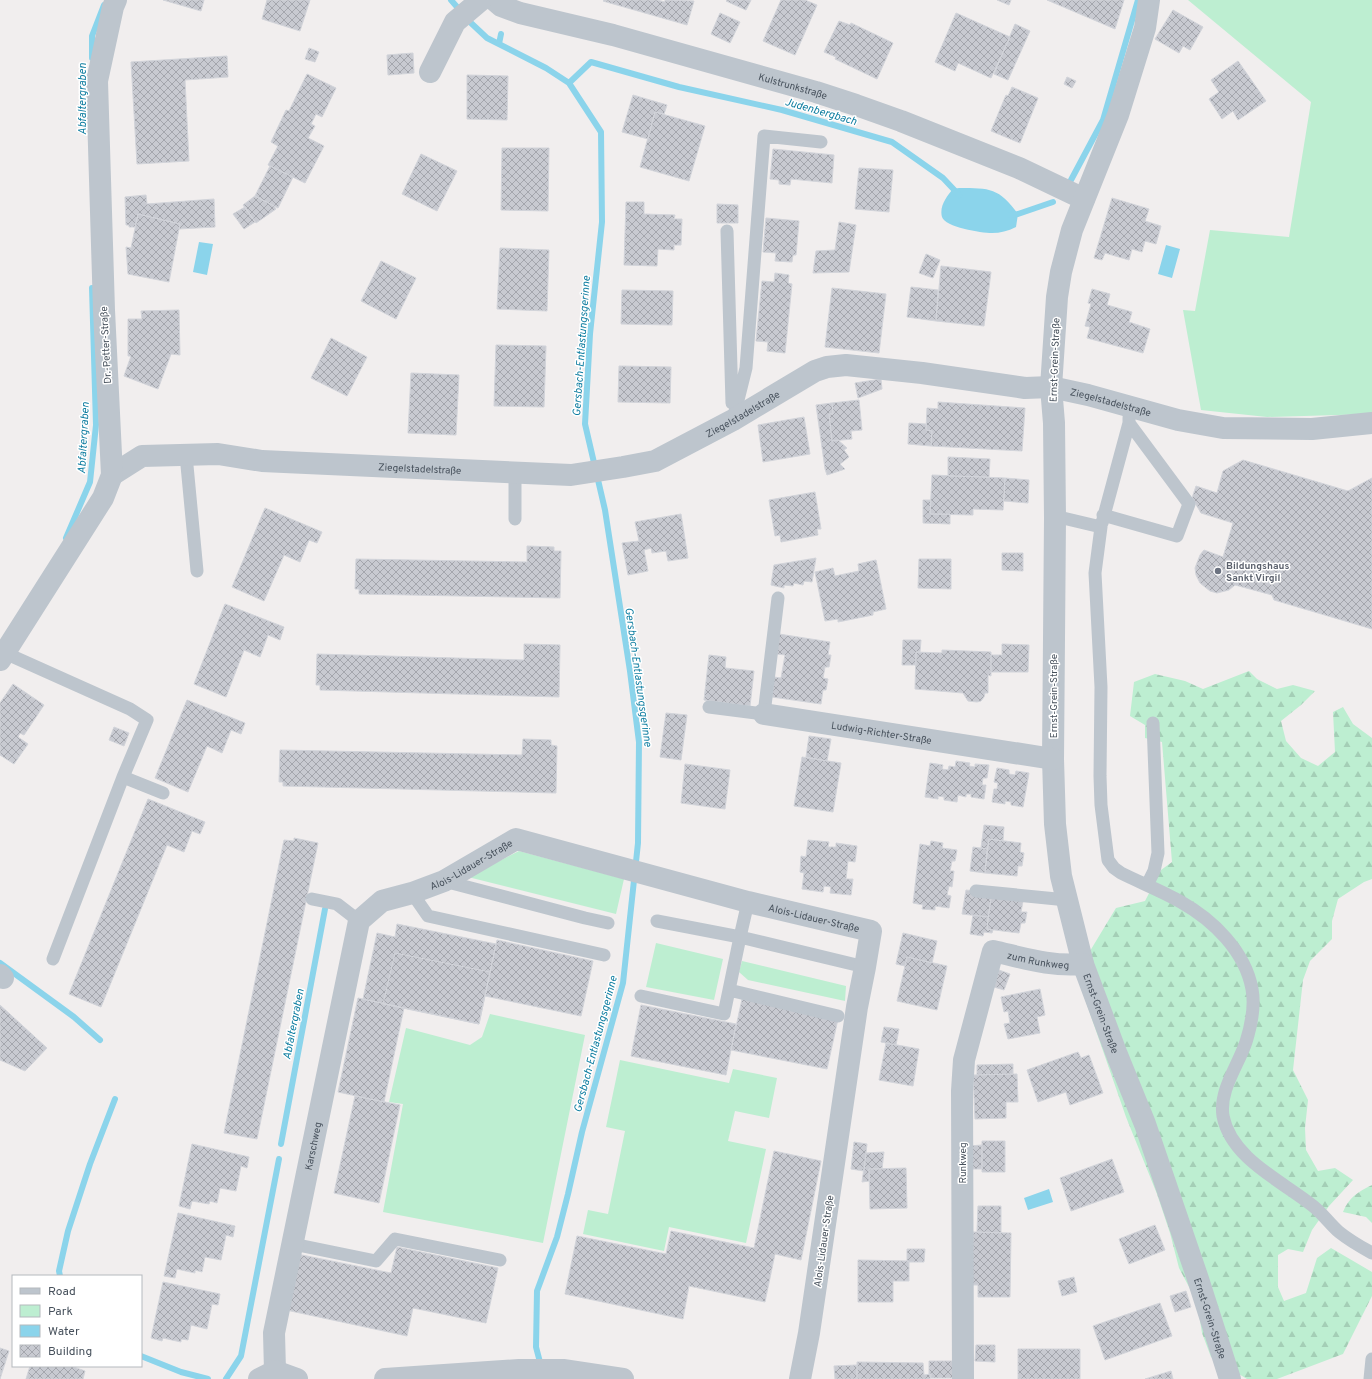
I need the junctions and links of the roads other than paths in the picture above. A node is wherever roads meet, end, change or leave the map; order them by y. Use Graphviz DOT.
graph roads {
  1 [pos="116,0"];
  2 [pos="1149,0"];
  3 [pos="484,1"];
  4 [pos="430,72"];
  5 [pos="821,142"];
  6 [pos="1084,199"];
  7 [pos="728,231"];
  8 [pos="1051,387"];
  9 [pos="1129,415"];
  10 [pos="733,420"];
  11 [pos="1372,423"];
  12 [pos="186,455"];
  13 [pos="515,473"];
  14 [pos="112,475"];
  15 [pos="1055,518"];
  16 [pos="515,519"];
  17 [pos="1102,521"];
  18 [pos="197,571"];
  19 [pos="778,598"];
  20 [pos="2,656"];
  21 [pos="709,707"];
  22 [pos="764,714"];
  23 [pos="1153,723"];
  24 [pos="1053,759"];
  25 [pos="123,777"];
  26 [pos="163,793"];
  27 [pos="444,881"];
  28 [pos="1147,886"];
  29 [pos="976,891"];
  30 [pos="412,893"];
  31 [pos="312,899"];
  32 [pos="1067,900"];
  33 [pos="748,902"];
  34 [pos="359,921"];
  35 [pos="657,921"];
  36 [pos="608,923"];
  37 [pos="740,938"];
  38 [pos="994,951"];
  39 [pos="604,955"];
  40 [pos="53,959"];
  41 [pos="1084,964"];
  42 [pos="865,967"];
  43 [pos="729,990"];
  44 [pos="641,996"];
  45 [pos="838,1016"];
  46 [pos="293,1244"];
  47 [pos="1372,1253"];
  48 [pos="500,1260"];
  49 [pos="1372,1359"];
  50 [pos="267,1375"];
  51 [pos="565,1375"];
  52 [pos="297,1379"];
  53 [pos="385,1379"];
  54 [pos="623,1379"];
  55 [pos="800,1379"];
  56 [pos="963,1379"];
  57 [pos="1230,1379"];
  58 [pos="1370,1379"];
  1 -- 14 [label="street, Dr.-Petter-Straße"];
  2 -- 6 [label="street, Ernst-Grein-Straße"];
  3 -- 4 [label="street"];
  3 -- 6 [label="street, Kulstrunkstraße"];
  5 -- 10 [label="lane"];
  6 -- 8 [label="street, Ernst-Grein-Straße"];
  7 -- 10 [label="lane"];
  8 -- 9 [label="street, Ziegelstadelstraße"];
  8 -- 10 [label="street, Ziegelstadelstraße"];
  8 -- 15 [label="street, Ernst-Grein-Straße"];
  9 -- 11 [label="street, Ziegelstadelstraße"];
  9 -- 17 [label="lane"];
  9 -- 17 [label="lane"];
  10 -- 13 [label="street, Ziegelstadelstraße"];
  12 -- 13 [label="street, Ziegelstadelstraße"];
  12 -- 14 [label="street, Ziegelstadelstraße"];
  12 -- 18 [label="lane"];
  13 -- 16 [label="lane"];
  14 -- 20 [label="street, Dr.-Petter-Straße"];
  15 -- 17 [label="lane"];
  15 -- 24 [label="street, Ernst-Grein-Straße"];
  17 -- 28 [label="lane"];
  19 -- 22 [label="lane"];
  20 -- 25 [label="lane"];
  21 -- 22 [label="lane, Ludwig-Richter-Straße"];
  22 -- 24 [label="street, Ludwig-Richter-Straße"];
  23 -- 28 [label="lane"];
  24 -- 32 [label="street, Ernst-Grein-Straße"];
  25 -- 26 [label="lane"];
  25 -- 40 [label="lane"];
  27 -- 30 [label="street, Alois-Lidauer-Straße"];
  27 -- 33 [label="street, Alois-Lidauer-Straße"];
  27 -- 36 [label="lane"];
  28 -- 47 [label="lane"];
  29 -- 32 [label="lane"];
  30 -- 34 [label="street, Alois-Lidauer-Straße"];
  30 -- 39 [label="lane"];
  31 -- 34 [label="lane"];
  32 -- 41 [label="street, Ernst-Grein-Straße"];
  33 -- 37 [label="lane"];
  33 -- 42 [label="street, Alois-Lidauer-Straße"];
  34 -- 46 [label="street, Karschweg"];
  35 -- 37 [label="lane"];
  37 -- 42 [label="lane"];
  37 -- 43 [label="lane"];
  38 -- 41 [label="street, zum Runkweg"];
  38 -- 56 [label="street, Runkweg"];
  41 -- 57 [label="street, Ernst-Grein-Straße"];
  42 -- 55 [label="street, Alois-Lidauer-Straße"];
  43 -- 44 [label="lane"];
  43 -- 45 [label="lane"];
  46 -- 48 [label="lane"];
  46 -- 50 [label="street, Karschweg"];
  49 -- 58 [label="lane"];
  50 -- 52 [label="street"];
  51 -- 53 [label="street"];
  51 -- 54 [label="street"];
}
